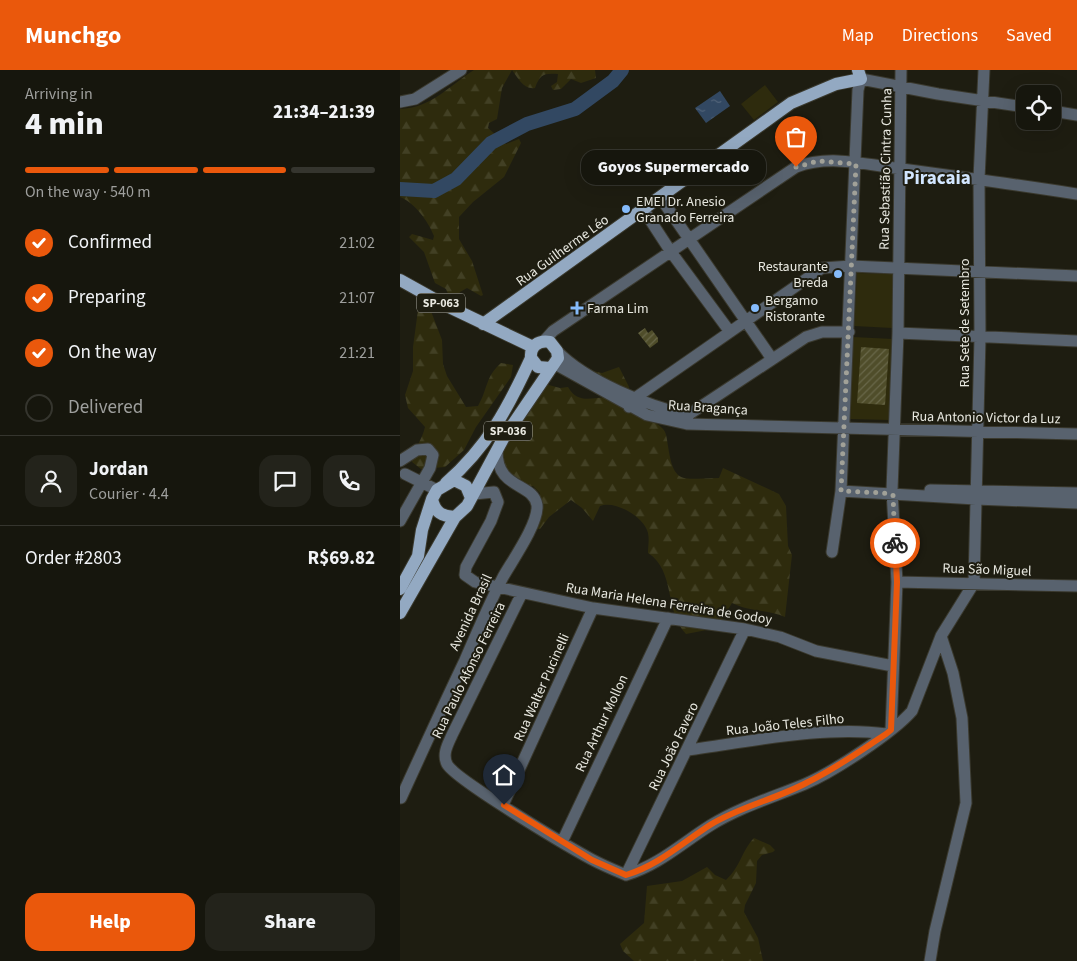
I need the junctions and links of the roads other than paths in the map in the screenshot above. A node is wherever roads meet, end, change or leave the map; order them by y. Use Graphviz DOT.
graph roads {
  1 [pos="461,70"];
  2 [pos="901,70"];
  3 [pos="984,70"];
  4 [pos="856,78"];
  5 [pos="901,87"];
  6 [pos="982,100"];
  7 [pos="400,102"];
  8 [pos="1016,105"];
  9 [pos="1061,112"];
  10 [pos="1077,115"];
  11 [pos="856,164"];
  12 [pos="901,169"];
  13 [pos="979,179"];
  14 [pos="1077,194"];
  15 [pos="660,196"];
  16 [pos="643,209"];
  17 [pos="689,240"];
  18 [pos="671,252"];
  19 [pos="851,266"];
  20 [pos="899,269"];
  21 [pos="979,272"];
  22 [pos="1077,276"];
  23 [pos="400,280"];
  24 [pos="746,320"];
  25 [pos="483,324"];
  26 [pos="730,332"];
  27 [pos="849,332"];
  28 [pos="898,333"];
  29 [pos="980,337"];
  30 [pos="1077,341"];
  31 [pos="536,349"];
  32 [pos="772,359"];
  33 [pos="554,361"];
  34 [pos="632,402"];
  35 [pos="688,419"];
  36 [pos="843,428"];
  37 [pos="894,430"];
  38 [pos="977,432"];
  39 [pos="1077,434"];
  40 [pos="497,451"];
  41 [pos="402,466"];
  42 [pos="422,481"];
  43 [pos="438,491"];
  44 [pos="841,491"];
  45 [pos="890,493"];
  46 [pos="1077,494"];
  47 [pos="415,495"];
  48 [pos="976,495"];
  49 [pos="472,496"];
  50 [pos="1077,502"];
  51 [pos="456,517"];
  52 [pos="400,521"];
  53 [pos="832,552"];
  54 [pos="897,582"];
  55 [pos="974,583"];
  56 [pos="1077,586"];
  57 [pos="497,588"];
  58 [pos="400,589"];
  59 [pos="522,593"];
  60 [pos="593,608"];
  61 [pos="400,614"];
  62 [pos="668,618"];
  63 [pos="745,629"];
  64 [pos="941,636"];
  65 [pos="893,666"];
  66 [pos="888,732"];
  67 [pos="688,750"];
  68 [pos="401,798"];
  69 [pos="504,805"];
  70 [pos="562,842"];
  71 [pos="626,875"];
  72 [pos="930,961"];
  1 -- 7 [label="street"];
  2 -- 5 [label="street, Rua Sebastião Cintra Cunha"];
  3 -- 6 [label="street, Rua Sete de Setembro"];
  4 -- 5 [label="street"];
  4 -- 11 [label="street"];
  4 -- 15 [label="main road, Rua Guilherme Léo"];
  5 -- 6 [label="street"];
  5 -- 12 [label="street, Rua Sebastião Cintra Cunha"];
  6 -- 8 [label="street"];
  6 -- 13 [label="street, Rua Sete de Setembro"];
  9 -- 10 [label="street"];
  11 -- 12 [label="street"];
  11 -- 17 [label="street"];
  11 -- 19 [label="street"];
  12 -- 13 [label="street"];
  12 -- 20 [label="street, Rua Sebastião Cintra Cunha"];
  13 -- 14 [label="street"];
  13 -- 21 [label="street, Rua Sete de Setembro"];
  15 -- 16 [label="main road, Rua Guilherme Léo"];
  15 -- 17 [label="street"];
  16 -- 18 [label="street"];
  16 -- 25 [label="main road, Rua Guilherme Léo"];
  17 -- 18 [label="street"];
  17 -- 24 [label="street"];
  18 -- 26 [label="street"];
  18 -- 31 [label="street"];
  19 -- 20 [label="street"];
  19 -- 24 [label="street"];
  19 -- 27 [label="street"];
  20 -- 21 [label="street"];
  20 -- 28 [label="street, Rua Sebastião Cintra Cunha"];
  21 -- 22 [label="street"];
  21 -- 29 [label="street, Rua Sete de Setembro"];
  23 -- 25 [label="main road, SP-063"];
  24 -- 26 [label="street"];
  24 -- 32 [label="street"];
  25 -- 31 [label="main road"];
  26 -- 34 [label="street"];
  27 -- 32 [label="street"];
  27 -- 36 [label="street"];
  28 -- 29 [label="street"];
  28 -- 37 [label="street, Rua Sebastião Cintra Cunha"];
  29 -- 30 [label="street"];
  29 -- 38 [label="street, Rua Sete de Setembro"];
  31 -- 33 [label="main road"];
  31 -- 33 [label="main road"];
  31 -- 43 [label="main road, SP-036"];
  32 -- 35 [label="street"];
  33 -- 34 [label="street, Rua Bragança"];
  33 -- 40 [label="main road, SP-036"];
  34 -- 35 [label="street, Rua Bragança"];
  35 -- 36 [label="street, Rua Bragança"];
  36 -- 37 [label="street, Rua Bragança"];
  36 -- 44 [label="street"];
  37 -- 38 [label="street, Rua Antonio Victor da Luz"];
  37 -- 45 [label="street, Rua Sebastião Cintra Cunha"];
  38 -- 39 [label="street, Rua Antonio Victor da Luz"];
  38 -- 48 [label="street, Rua Sete de Setembro"];
  40 -- 49 [label="main road, SP-036"];
  40 -- 57 [label="street, Avenida Brasil"];
  41 -- 42 [label="street"];
  41 -- 42 [label="street"];
  41 -- 47 [label="street"];
  42 -- 43 [label="street"];
  42 -- 47 [label="street"];
  43 -- 49 [label="main road"];
  43 -- 51 [label="main road"];
  43 -- 58 [label="main road, SP-036"];
  44 -- 45 [label="street"];
  44 -- 53 [label="street"];
  45 -- 48 [label="street"];
  45 -- 54 [label="street, Rua Sebastião Cintra Cunha"];
  46 -- 48 [label="street"];
  47 -- 52 [label="street"];
  48 -- 50 [label="street"];
  48 -- 55 [label="street, Rua Sete de Setembro"];
  49 -- 51 [label="main road, SP-036"];
  49 -- 57 [label="street, Rua Maria Helena Ferreira de Godoy"];
  51 -- 61 [label="main road, SP-036"];
  54 -- 55 [label="street, Rua São Miguel"];
  54 -- 65 [label="street, Rua Sebastião Cintra Cunha"];
  55 -- 56 [label="street, Rua São Miguel"];
  55 -- 64 [label="street"];
  57 -- 59 [label="street, Rua Maria Helena Ferreira de Godoy"];
  57 -- 68 [label="street, Avenida Brasil"];
  59 -- 60 [label="street, Rua Maria Helena Ferreira de Godoy"];
  59 -- 69 [label="street, Rua Paulo Afonso Ferreira"];
  60 -- 62 [label="street, Rua Maria Helena Ferreira de Godoy"];
  60 -- 69 [label="street, Rua Walter Pucinelli"];
  62 -- 63 [label="street, Rua Maria Helena Ferreira de Godoy"];
  62 -- 70 [label="street, Rua Arthur Mollon"];
  63 -- 65 [label="street, Rua Maria Helena Ferreira de Godoy"];
  63 -- 67 [label="street, Rua João Favero"];
  64 -- 66 [label="street"];
  64 -- 72 [label="street"];
  65 -- 66 [label="street, Rua Sebastião Cintra Cunha"];
  66 -- 67 [label="street, Rua João Teles Filho"];
  66 -- 71 [label="street"];
  67 -- 71 [label="street, Rua João Favero"];
  69 -- 70 [label="street"];
  70 -- 71 [label="street"];
}
